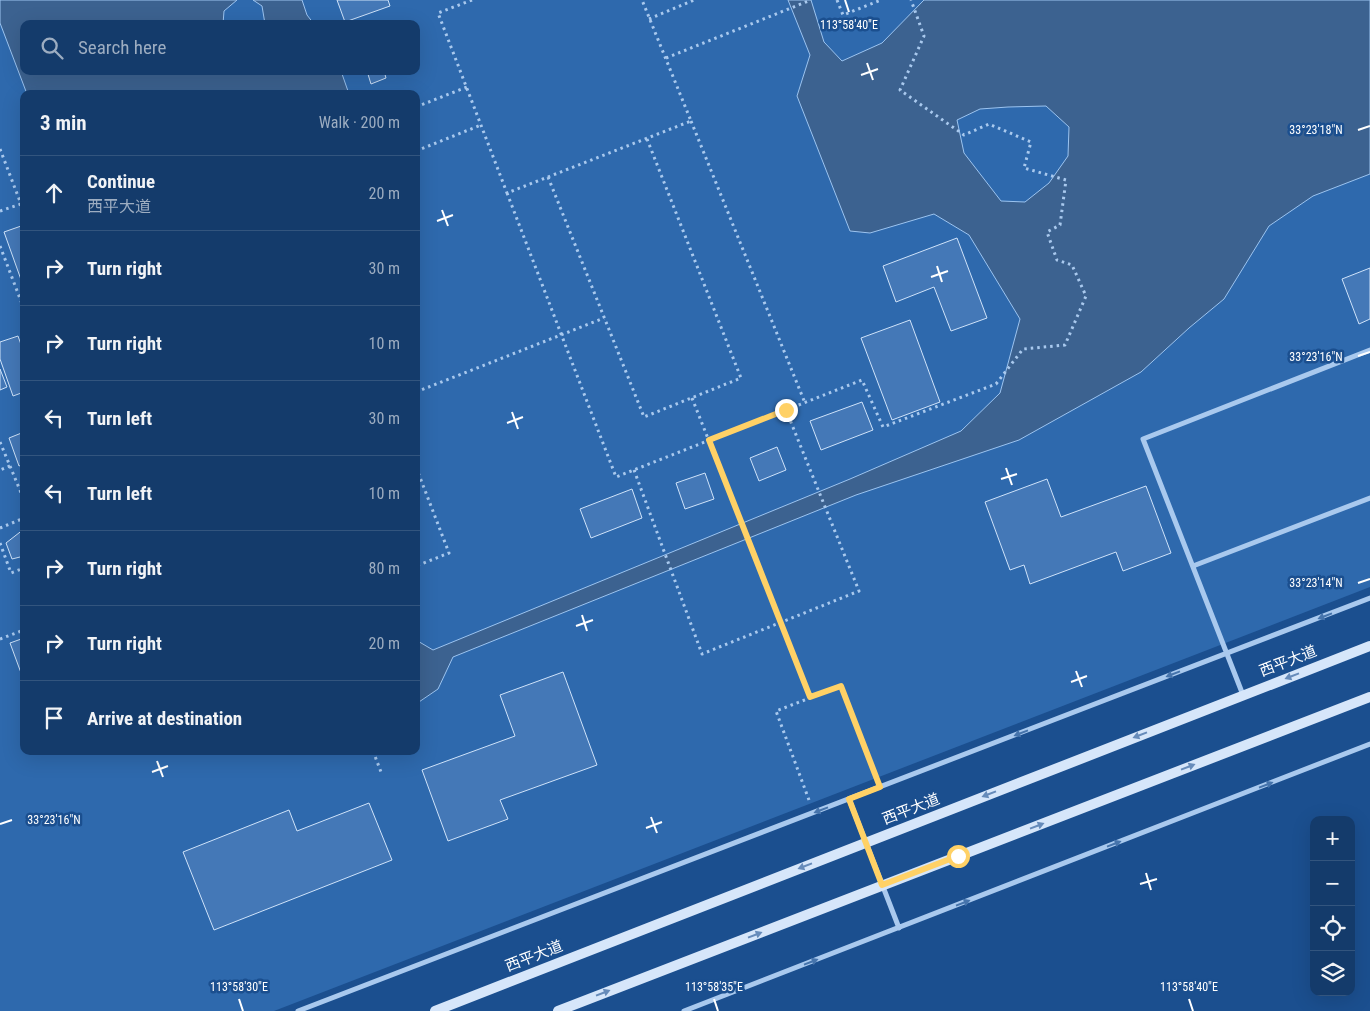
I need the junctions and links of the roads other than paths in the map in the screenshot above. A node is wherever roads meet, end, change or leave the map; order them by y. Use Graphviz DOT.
graph roads {
  1 [pos="1370,350"];
  2 [pos="1370,498"];
  3 [pos="1193,566"];
  4 [pos="1370,598"];
  5 [pos="1370,646"];
  6 [pos="1227,653"];
  7 [pos="1243,695"];
  8 [pos="1370,697"];
  9 [pos="1370,744"];
  10 [pos="849,799"];
  11 [pos="866,842"];
  12 [pos="882,885"];
  13 [pos="899,928"];
  14 [pos="298,1011"];
  15 [pos="435,1011"];
  16 [pos="558,1011"];
  17 [pos="684,1011"];
  1 -- 3 [label="street"];
  2 -- 3 [label="street"];
  3 -- 6 [label="street"];
  4 -- 6 [label="street, one-way"];
  5 -- 7 [label="main road, 西平大道, one-way"];
  6 -- 7 [label="street"];
  6 -- 10 [label="street, one-way"];
  7 -- 11 [label="main road, 西平大道, one-way"];
  12 -- 8 [label="main road, one-way"];
  13 -- 9 [label="street, one-way"];
  10 -- 11 [label="street"];
  10 -- 14 [label="street, one-way"];
  11 -- 12 [label="street"];
  11 -- 15 [label="main road, 西平大道, one-way"];
  12 -- 13 [label="street"];
  16 -- 12 [label="main road, one-way"];
  17 -- 13 [label="street, one-way"];
}
